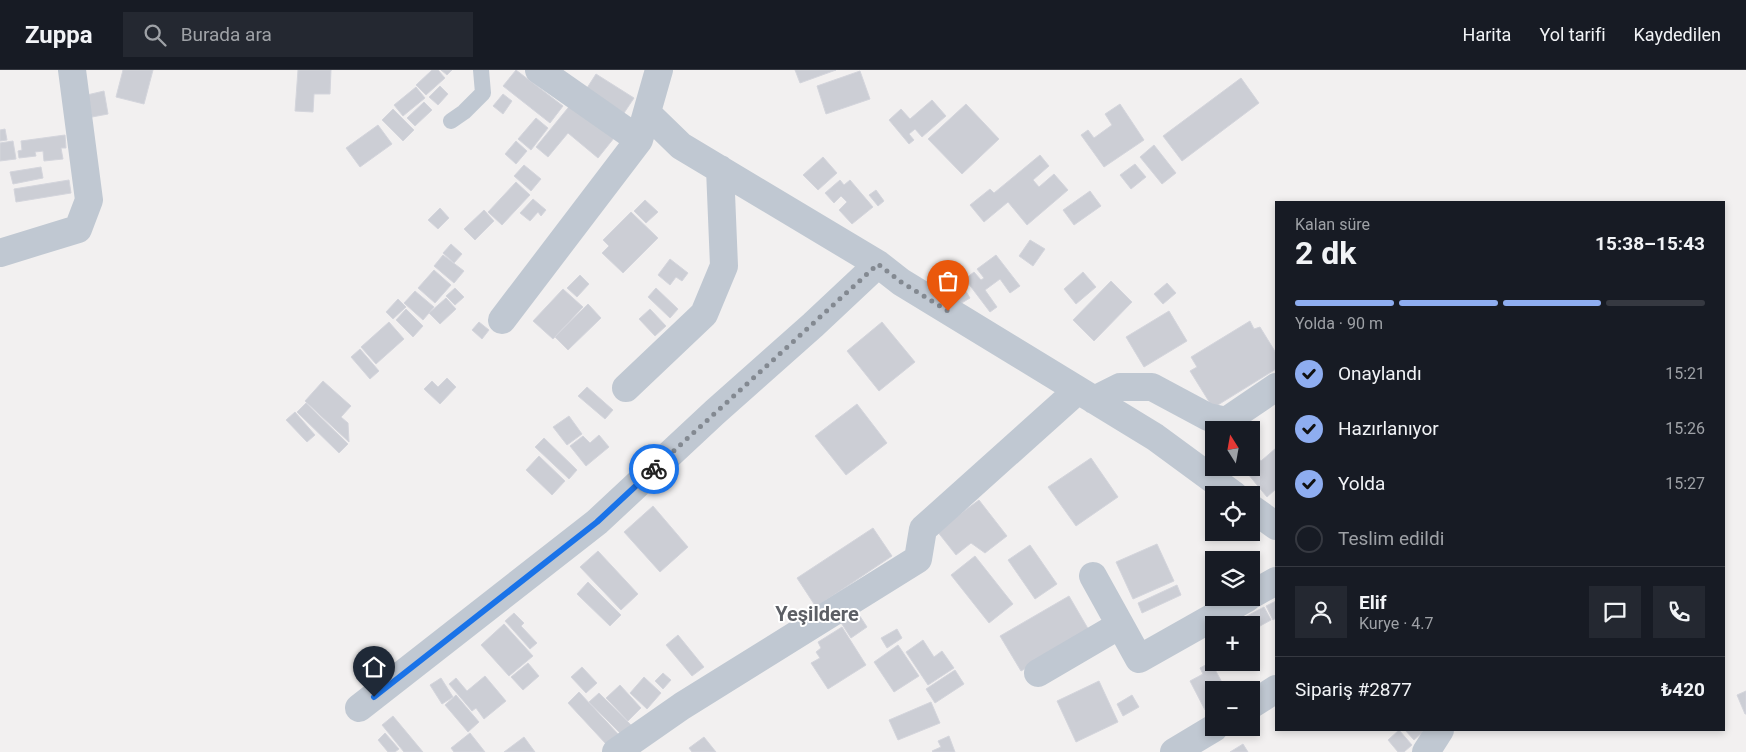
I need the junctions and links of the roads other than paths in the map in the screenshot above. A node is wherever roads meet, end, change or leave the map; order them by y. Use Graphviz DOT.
graph roads {
  1 [pos="72,70"];
  2 [pos="481,70"];
  3 [pos="539,70"];
  4 [pos="659,70"];
  5 [pos="646,113"];
  6 [pos="451,121"];
  7 [pos="640,140"];
  8 [pos="720,169"];
  9 [pos="0,252"];
  10 [pos="878,264"];
  11 [pos="502,320"];
  12 [pos="626,388"];
  13 [pos="1275,388"];
  14 [pos="1086,395"];
  15 [pos="1222,486"];
  16 [pos="1260,514"];
  17 [pos="1275,525"];
  18 [pos="1093,576"];
  19 [pos="1275,582"];
  20 [pos="1260,590"];
  21 [pos="1233,606"];
  22 [pos="1120,625"];
  23 [pos="1038,673"];
  24 [pos="1275,690"];
  25 [pos="1260,699"];
  26 [pos="359,708"];
  27 [pos="1439,731"];
  28 [pos="1205,733"];
  29 [pos="616,752"];
  30 [pos="1174,752"];
  31 [pos="1426,752"];
  1 -- 9 [label="street"];
  2 -- 6 [label="lane"];
  3 -- 7 [label="street"];
  4 -- 5 [label="street"];
  5 -- 7 [label="street"];
  5 -- 8 [label="street"];
  7 -- 11 [label="street"];
  8 -- 10 [label="street"];
  8 -- 12 [label="street"];
  10 -- 14 [label="street"];
  10 -- 26 [label="street"];
  13 -- 14 [label="street"];
  14 -- 15 [label="street"];
  14 -- 29 [label="street"];
  16 -- 17 [label="street"];
  18 -- 22 [label="street"];
  19 -- 20 [label="street"];
  21 -- 22 [label="street"];
  22 -- 23 [label="street"];
  24 -- 25 [label="street"];
  27 -- 31 [label="street"];
  28 -- 30 [label="street"];
}
